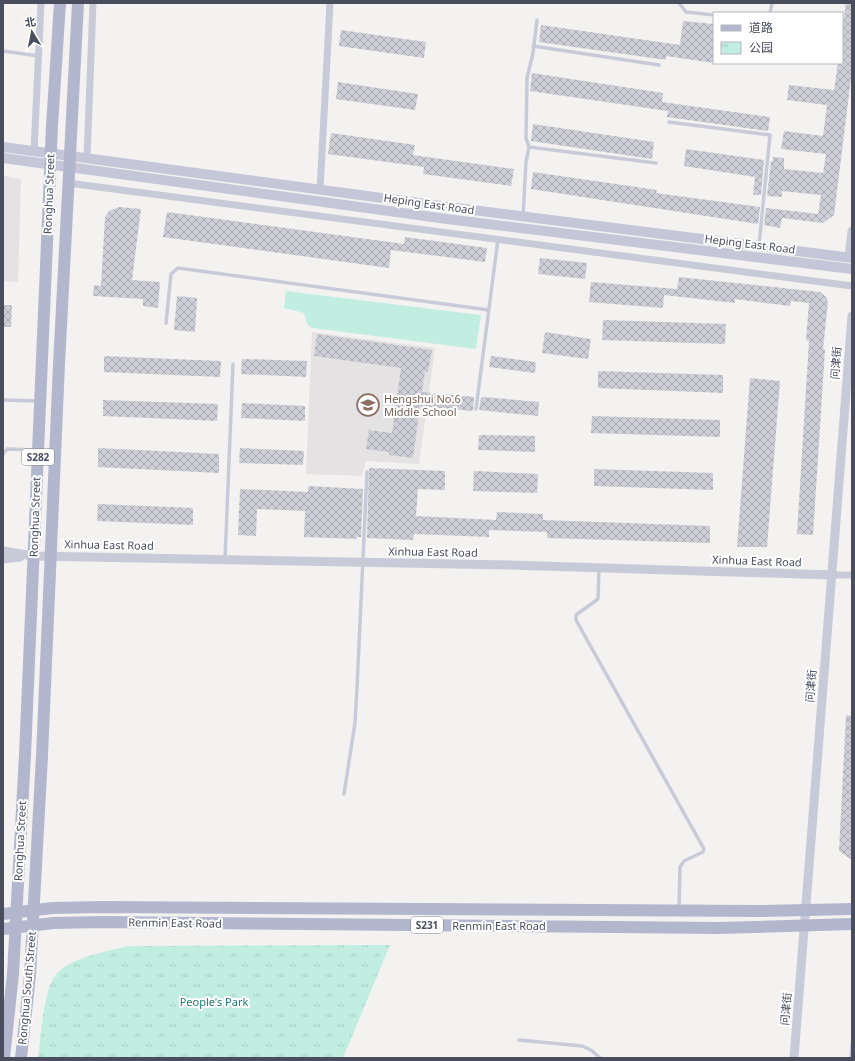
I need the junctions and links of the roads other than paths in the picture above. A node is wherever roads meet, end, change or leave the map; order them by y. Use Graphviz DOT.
graph roads {
  1 [pos="41,3"];
  2 [pos="60,3"];
  3 [pos="78,3"];
  4 [pos="94,3"];
  5 [pos="330,3"];
  6 [pos="679,3"];
  7 [pos="713,15"];
  8 [pos="537,20"];
  9 [pos="533,46"];
  10 [pos="3,51"];
  11 [pos="39,56"];
  12 [pos="659,65"];
  13 [pos="668,122"];
  14 [pos="3,147"];
  15 [pos="529,147"];
  16 [pos="34,151"];
  17 [pos="3,158"];
  18 [pos="87,158"];
  19 [pos="51,159"];
  20 [pos="69,162"];
  21 [pos="656,163"];
  22 [pos="68,183"];
  23 [pos="320,190"];
  24 [pos="523,216"];
  25 [pos="852,231"];
  26 [pos="498,239"];
  27 [pos="759,246"];
  28 [pos="850,258"];
  29 [pos="852,269"];
  30 [pos="852,286"];
  31 [pos="489,310"];
  32 [pos="852,316"];
  33 [pos="166,323"];
  34 [pos="233,364"];
  35 [pos="3,400"];
  36 [pos="40,401"];
  37 [pos="476,409"];
  38 [pos="38,450"];
  39 [pos="3,454"];
  40 [pos="366,472"];
  41 [pos="3,551"];
  42 [pos="34,556"];
  43 [pos="50,556"];
  44 [pos="3,559"];
  45 [pos="225,560"];
  46 [pos="362,562"];
  47 [pos="600,568"];
  48 [pos="832,575"];
  49 [pos="852,575"];
  50 [pos="344,794"];
  51 [pos="852,909"];
  52 [pos="806,910"];
  53 [pos="679,911"];
  54 [pos="3,914"];
  55 [pos="33,918"];
  56 [pos="16,919"];
  57 [pos="852,924"];
  58 [pos="804,926"];
  59 [pos="3,929"];
  60 [pos="519,1040"];
  61 [pos="852,1044"];
  62 [pos="4,1058"];
  63 [pos="21,1058"];
  64 [pos="600,1058"];
  65 [pos="794,1058"];
  66 [pos="851,1058"];
  1 -- 11 [label="street"];
  2 -- 19 [label="main road, Ronghua Street / S282"];
  3 -- 20 [label="main road, Ronghua Street / S282"];
  4 -- 18 [label="street"];
  5 -- 23 [label="street"];
  6 -- 7 [label="lane"];
  8 -- 9 [label="lane"];
  9 -- 12 [label="lane"];
  9 -- 15 [label="lane"];
  10 -- 11 [label="lane"];
  11 -- 16 [label="street"];
  13 -- 27 [label="lane"];
  14 -- 16 [label="main road, Heping East Road"];
  15 -- 21 [label="lane"];
  15 -- 24 [label="lane"];
  16 -- 19 [label="main road, Heping East Road"];
  17 -- 19 [label="main road, Heping East Road"];
  18 -- 20 [label="main road, Heping East Road"];
  18 -- 23 [label="main road, Heping East Road"];
  19 -- 20 [label="main road, Heping East Road"];
  19 -- 36 [label="main road, Ronghua Street / S282"];
  20 -- 22 [label="main road, Ronghua Street / S282"];
  20 -- 29 [label="main road, Heping East Road"];
  22 -- 26 [label="street"];
  22 -- 43 [label="main road, Ronghua Street / S282"];
  23 -- 24 [label="main road, Heping East Road"];
  24 -- 27 [label="main road, Heping East Road"];
  25 -- 28 [label="street"];
  26 -- 30 [label="street"];
  26 -- 31 [label="lane"];
  27 -- 28 [label="main road, Heping East Road"];
  31 -- 33 [label="lane"];
  31 -- 37 [label="lane"];
  32 -- 48 [label="street, 问津街"];
  34 -- 45 [label="lane"];
  35 -- 36 [label="lane"];
  36 -- 38 [label="main road, Ronghua Street / S282"];
  38 -- 39 [label="lane"];
  38 -- 42 [label="main road, Ronghua Street / S282"];
  40 -- 46 [label="lane"];
  41 -- 42 [label="street, Xinhua East Road"];
  42 -- 43 [label="street, Xinhua East Road"];
  42 -- 44 [label="street, Xinhua East Road"];
  42 -- 56 [label="main road, Ronghua Street / S282"];
  43 -- 45 [label="street, Xinhua East Road"];
  43 -- 55 [label="main road, Ronghua Street / S282"];
  45 -- 46 [label="street, Xinhua East Road"];
  46 -- 47 [label="street, Xinhua East Road"];
  46 -- 50 [label="lane"];
  47 -- 48 [label="street, Xinhua East Road"];
  47 -- 53 [label="lane"];
  48 -- 49 [label="street"];
  48 -- 52 [label="street, 问津街"];
  51 -- 52 [label="main road, Renmin East Road / S231"];
  52 -- 53 [label="main road, Renmin East Road / S231"];
  52 -- 58 [label="street, 问津街"];
  53 -- 55 [label="main road, Renmin East Road / S231"];
  54 -- 56 [label="main road, Renmin East Road / S231"];
  55 -- 56 [label="main road, Renmin East Road / S231"];
  55 -- 58 [label="main road, Renmin East Road / S231"];
  55 -- 63 [label="main road, Ronghua South Street"];
  56 -- 59 [label="main road, Renmin East Road / S231"];
  56 -- 62 [label="main road, Ronghua South Street"];
  57 -- 58 [label="main road, Renmin East Road / S231"];
  58 -- 65 [label="street, 问津街"];
  60 -- 64 [label="lane"];
  61 -- 66 [label="lane"];
}
